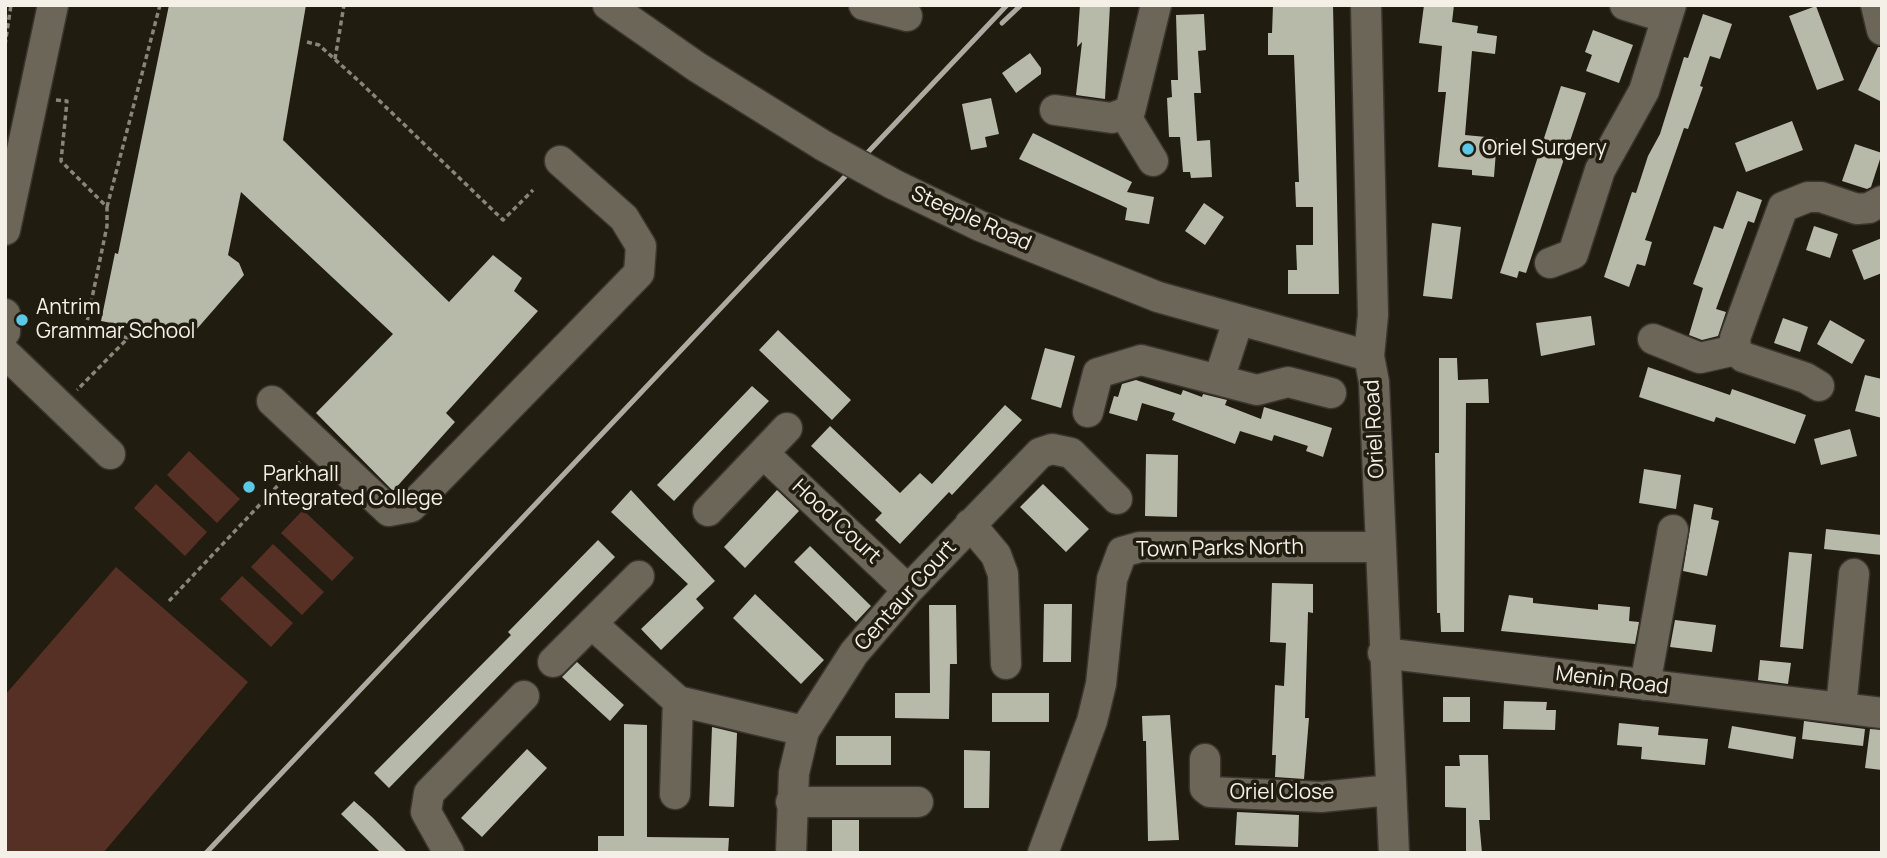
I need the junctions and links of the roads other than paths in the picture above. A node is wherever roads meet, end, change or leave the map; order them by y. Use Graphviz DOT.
graph roads {
  1 [pos="36,5"];
  2 [pos="52,5"];
  3 [pos="608,5"];
  4 [pos="864,5"];
  5 [pos="1156,5"];
  6 [pos="1366,5"];
  7 [pos="1625,5"];
  8 [pos="1877,5"];
  9 [pos="1669,12"];
  10 [pos="907,16"];
  11 [pos="1882,30"];
  12 [pos="1055,110"];
  13 [pos="1125,115"];
  14 [pos="5,154"];
  15 [pos="1153,161"];
  16 [pos="560,162"];
  17 [pos="1882,201"];
  18 [pos="5,230"];
  19 [pos="1550,263"];
  20 [pos="5,314"];
  21 [pos="1238,321"];
  22 [pos="5,332"];
  23 [pos="1653,339"];
  24 [pos="1736,350"];
  25 [pos="5,353"];
  26 [pos="1369,356"];
  27 [pos="1219,379"];
  28 [pos="1819,386"];
  29 [pos="1331,393"];
  30 [pos="272,401"];
  31 [pos="1088,412"];
  32 [pos="787,428"];
  33 [pos="110,454"];
  34 [pos="764,454"];
  35 [pos="1117,499"];
  36 [pos="708,511"];
  37 [pos="970,524"];
  38 [pos="1673,530"];
  39 [pos="1380,547"];
  40 [pos="1854,574"];
  41 [pos="639,576"];
  42 [pos="908,590"];
  43 [pos="592,624"];
  44 [pos="1383,653"];
  45 [pos="553,662"];
  46 [pos="1006,664"];
  47 [pos="1645,685"];
  48 [pos="524,696"];
  49 [pos="678,701"];
  50 [pos="1841,708"];
  51 [pos="1882,713"];
  52 [pos="804,730"];
  53 [pos="1205,759"];
  54 [pos="1390,790"];
  55 [pos="675,794"];
  56 [pos="791,802"];
  57 [pos="918,802"];
  58 [pos="449,853"];
  59 [pos="791,853"];
  60 [pos="1043,853"];
  61 [pos="1394,853"];
  1 -- 14 [label="street"];
  2 -- 18 [label="street"];
  3 -- 21 [label="street, Steeple Road, bridge"];
  4 -- 10 [label="street"];
  5 -- 13 [label="street"];
  6 -- 26 [label="street, Oriel Road"];
  7 -- 9 [label="street"];
  8 -- 11 [label="street"];
  9 -- 19 [label="street"];
  12 -- 13 [label="street"];
  13 -- 15 [label="street"];
  16 -- 30 [label="street"];
  17 -- 24 [label="street"];
  20 -- 22 [label="street"];
  21 -- 26 [label="street, Steeple Road"];
  21 -- 27 [label="street"];
  23 -- 24 [label="street"];
  24 -- 28 [label="street"];
  25 -- 33 [label="street"];
  26 -- 39 [label="street, Oriel Road"];
  27 -- 29 [label="street"];
  27 -- 31 [label="street"];
  32 -- 34 [label="street"];
  34 -- 36 [label="street"];
  34 -- 42 [label="street, Hood Court"];
  35 -- 37 [label="street, Centaur Court"];
  37 -- 42 [label="street, Centaur Court"];
  37 -- 46 [label="street"];
  38 -- 47 [label="street"];
  39 -- 44 [label="street, Oriel Road"];
  39 -- 60 [label="street, Town Parks North"];
  40 -- 50 [label="street"];
  41 -- 43 [label="street"];
  42 -- 52 [label="street, Centaur Court"];
  43 -- 45 [label="street"];
  43 -- 49 [label="street"];
  44 -- 47 [label="street, Menin Road"];
  44 -- 54 [label="street, Oriel Road"];
  47 -- 50 [label="street, Menin Road"];
  48 -- 58 [label="street"];
  49 -- 52 [label="street"];
  49 -- 55 [label="street"];
  50 -- 51 [label="street, Menin Road"];
  52 -- 56 [label="street, Centaur Court"];
  53 -- 54 [label="street, Oriel Close"];
  54 -- 61 [label="street, Oriel Road"];
  56 -- 57 [label="street"];
  56 -- 59 [label="street, Centaur Court"];
}
